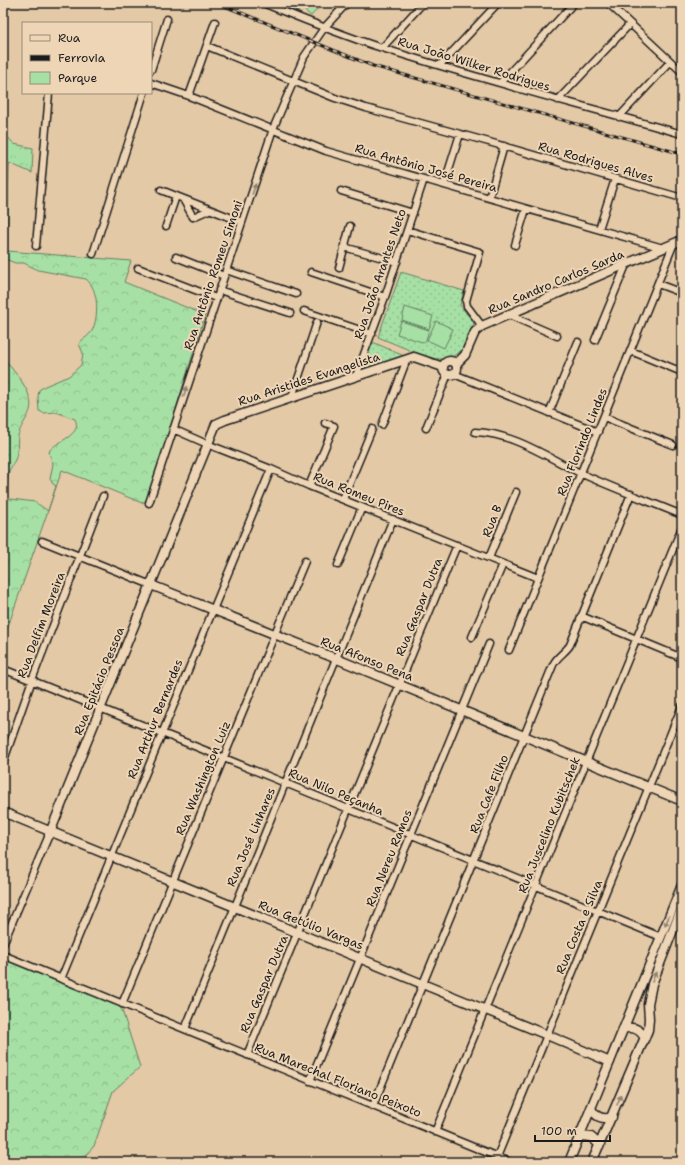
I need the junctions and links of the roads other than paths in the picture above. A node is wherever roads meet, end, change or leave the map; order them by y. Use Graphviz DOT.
graph roads {
  1 [pos="347,3"];
  2 [pos="423,3"];
  3 [pos="498,3"];
  4 [pos="574,3"];
  5 [pos="608,3"];
  6 [pos="267,4"];
  7 [pos="167,19"];
  8 [pos="215,22"];
  9 [pos="630,24"];
  10 [pos="324,28"];
  11 [pos="207,46"];
  12 [pos="382,48"];
  13 [pos="670,62"];
  14 [pos="440,65"];
  15 [pos="152,67"];
  16 [pos="682,72"];
  17 [pos="294,80"];
  18 [pos="152,83"];
  19 [pos="500,83"];
  20 [pos="49,94"];
  21 [pos="144,94"];
  22 [pos="189,96"];
  23 [pos="558,100"];
  24 [pos="619,117"];
  25 [pos="273,129"];
  26 [pos="681,132"];
  27 [pos="460,134"];
  28 [pos="504,146"];
  29 [pos="424,179"];
  30 [pos="615,179"];
  31 [pos="444,185"];
  32 [pos="161,190"];
  33 [pos="341,192"];
  34 [pos="180,198"];
  35 [pos="489,198"];
  36 [pos="682,198"];
  37 [pos="526,209"];
  38 [pos="209,210"];
  39 [pos="413,213"];
  40 [pos="242,222"];
  41 [pos="166,226"];
  42 [pos="350,226"];
  43 [pos="408,230"];
  44 [pos="599,230"];
  45 [pos="678,242"];
  46 [pos="515,245"];
  47 [pos="36,246"];
  48 [pos="344,247"];
  49 [pos="663,248"];
  50 [pos="92,254"];
  51 [pos="176,257"];
  52 [pos="397,262"];
  53 [pos="626,264"];
  54 [pos="138,268"];
  55 [pos="339,268"];
  56 [pos="311,272"];
  57 [pos="225,273"];
  58 [pos="658,284"];
  59 [pos="219,290"];
  60 [pos="682,293"];
  61 [pos="296,294"];
  62 [pos="385,297"];
  63 [pos="216,298"];
  64 [pos="304,311"];
  65 [pos="290,313"];
  66 [pos="509,315"];
  67 [pos="317,322"];
  68 [pos="482,326"];
  69 [pos="372,334"];
  70 [pos="557,336"];
  71 [pos="595,340"];
  72 [pos="578,342"];
  73 [pos="631,351"];
  74 [pos="411,358"];
  75 [pos="456,364"];
  76 [pos="448,372"];
  77 [pos="682,372"];
  78 [pos="356,376"];
  79 [pos="292,397"];
  80 [pos="550,413"];
  81 [pos="604,417"];
  82 [pos="325,423"];
  83 [pos="382,425"];
  84 [pos="214,427"];
  85 [pos="426,428"];
  86 [pos="173,429"];
  87 [pos="372,429"];
  88 [pos="476,432"];
  89 [pos="598,432"];
  90 [pos="207,444"];
  91 [pos="673,446"];
  92 [pos="271,469"];
  93 [pos="581,473"];
  94 [pos="309,486"];
  95 [pos="516,492"];
  96 [pos="631,494"];
  97 [pos="102,496"];
  98 [pos="343,499"];
  99 [pos="149,503"];
  100 [pos="362,507"];
  101 [pos="682,515"];
  102 [pos="393,519"];
  103 [pos="682,527"];
  104 [pos="42,541"];
  105 [pos="457,545"];
  106 [pos="80,556"];
  107 [pos="489,558"];
  108 [pos="305,561"];
  109 [pos="503,564"];
  110 [pos="338,565"];
  111 [pos="538,578"];
  112 [pos="151,585"];
  113 [pos="213,609"];
  114 [pos="581,616"];
  115 [pos="275,634"];
  116 [pos="472,637"];
  117 [pos="637,639"];
  118 [pos="489,644"];
  119 [pos="509,650"];
  120 [pos="682,658"];
  121 [pos="337,659"];
  122 [pos="3,669"];
  123 [pos="32,680"];
  124 [pos="399,685"];
  125 [pos="682,706"];
  126 [pos="101,708"];
  127 [pos="462,710"];
  128 [pos="162,732"];
  129 [pos="524,736"];
  130 [pos="224,758"];
  131 [pos="587,762"];
  132 [pos="3,763"];
  133 [pos="286,783"];
  134 [pos="649,788"];
  135 [pos="682,801"];
  136 [pos="348,809"];
  137 [pos="3,812"];
  138 [pos="49,833"];
  139 [pos="411,835"];
  140 [pos="111,856"];
  141 [pos="473,860"];
  142 [pos="172,881"];
  143 [pos="682,885"];
  144 [pos="536,886"];
  145 [pos="234,907"];
  146 [pos="682,907"];
  147 [pos="598,912"];
  148 [pos="297,933"];
  149 [pos="661,937"];
  150 [pos="3,944"];
  151 [pos="3,955"];
  152 [pos="360,958"];
  153 [pos="61,979"];
  154 [pos="423,984"];
  155 [pos="122,1004"];
  156 [pos="485,1010"];
  157 [pos="185,1029"];
  158 [pos="623,1029"];
  159 [pos="547,1035"];
  160 [pos="645,1038"];
  161 [pos="247,1055"];
  162 [pos="610,1062"];
  163 [pos="310,1081"];
  164 [pos="373,1106"];
  165 [pos="591,1108"];
  166 [pos="612,1117"];
  167 [pos="435,1132"];
  168 [pos="580,1136"];
  169 [pos="600,1144"];
  170 [pos="497,1157"];
  171 [pos="510,1162"];
  172 [pos="569,1162"];
  173 [pos="592,1162"];
  1 -- 10 [label="street, Rua Antônio Romeu Simoni"];
  2 -- 12 [label="street"];
  3 -- 14 [label="street"];
  4 -- 19 [label="street"];
  5 -- 9 [label="street"];
  6 -- 10 [label="street, Rua João Wilker Rodrigues"];
  7 -- 15 [label="street"];
  8 -- 11 [label="street"];
  9 -- 13 [label="street"];
  9 -- 23 [label="street"];
  10 -- 12 [label="street, Rua João Wilker Rodrigues"];
  10 -- 17 [label="street, Rua Antônio Romeu Simoni"];
  11 -- 17 [label="street, Rua Rodrigues Alves"];
  11 -- 22 [label="street"];
  12 -- 14 [label="street, Rua João Wilker Rodrigues"];
  13 -- 16 [label="street"];
  13 -- 24 [label="street"];
  14 -- 19 [label="street, Rua João Wilker Rodrigues"];
  17 -- 25 [label="street, Rua Antônio Romeu Simoni"];
  17 -- 27 [label="street, Rua Rodrigues Alves"];
  18 -- 22 [label="street, Rua Antônio José Pereira"];
  19 -- 23 [label="street, Rua João Wilker Rodrigues"];
  20 -- 47 [label="street"];
  21 -- 50 [label="street"];
  22 -- 25 [label="street, Rua Antônio José Pereira"];
  23 -- 24 [label="street, Rua João Wilker Rodrigues"];
  24 -- 26 [label="street, Rua João Wilker Rodrigues"];
  25 -- 29 [label="street, Rua Antônio José Pereira"];
  40 -- 25 [label="street, Rua Antônio Romeu Simoni, one-way"];
  27 -- 28 [label="street, Rua Rodrigues Alves"];
  27 -- 31 [label="street"];
  28 -- 30 [label="street, Rua Rodrigues Alves"];
  28 -- 35 [label="street"];
  29 -- 31 [label="street, Rua Antônio José Pereira"];
  29 -- 39 [label="street, Rua João Arantes Neto"];
  30 -- 36 [label="street, Rua Rodrigues Alves"];
  30 -- 44 [label="street"];
  31 -- 35 [label="street, Rua Antônio José Pereira"];
  32 -- 34 [label="street"];
  33 -- 39 [label="street"];
  34 -- 38 [label="street"];
  34 -- 38 [label="street"];
  34 -- 41 [label="street"];
  35 -- 37 [label="street, Rua Antônio José Pereira"];
  37 -- 44 [label="street, Rua Antônio José Pereira"];
  37 -- 46 [label="street"];
  38 -- 40 [label="street"];
  39 -- 43 [label="street, Rua João Arantes Neto"];
  40 -- 57 [label="street, Rua Antônio Romeu Simoni"];
  42 -- 48 [label="street"];
  43 -- 52 [label="street, Rua João Arantes Neto"];
  43 -- 68 [label="street"];
  44 -- 49 [label="street, Rua Antônio José Pereira"];
  45 -- 49 [label="street, Rua Sandro Carlos Sarda"];
  45 -- 58 [label="street, Rua Florindo Lindes"];
  48 -- 52 [label="street"];
  48 -- 55 [label="street"];
  49 -- 53 [label="street, Rua Sandro Carlos Sarda"];
  51 -- 57 [label="street"];
  52 -- 62 [label="street, Rua João Arantes Neto"];
  53 -- 66 [label="street, Rua Sandro Carlos Sarda"];
  53 -- 71 [label="street"];
  54 -- 63 [label="street"];
  56 -- 62 [label="street"];
  57 -- 59 [label="street, Rua Antônio Romeu Simoni"];
  57 -- 61 [label="street"];
  58 -- 60 [label="street"];
  58 -- 73 [label="street, Rua Florindo Lindes"];
  59 -- 63 [label="street, Rua Antônio Romeu Simoni"];
  59 -- 65 [label="street"];
  62 -- 69 [label="street, Rua João Arantes Neto"];
  86 -- 63 [label="street, Rua Antônio Romeu Simoni, one-way"];
  64 -- 69 [label="street"];
  66 -- 68 [label="street, Rua Sandro Carlos Sarda"];
  66 -- 70 [label="street"];
  67 -- 79 [label="street"];
  68 -- 75 [label="street, Rua Sandro Carlos Sarda"];
  69 -- 78 [label="street, Rua João Arantes Neto"];
  72 -- 80 [label="street"];
  73 -- 77 [label="street"];
  73 -- 81 [label="street, Rua Florindo Lindes"];
  74 -- 76 [label="street"];
  74 -- 78 [label="street, Rua Aristides Evangelista"];
  74 -- 83 [label="street"];
  75 -- 76 [label="street"];
  75 -- 76 [label="street"];
  76 -- 80 [label="street"];
  76 -- 85 [label="street"];
  78 -- 79 [label="street, Rua Aristides Evangelista"];
  79 -- 84 [label="street, Rua Aristides Evangelista"];
  80 -- 89 [label="street"];
  81 -- 89 [label="street, Rua Florindo Lindes"];
  81 -- 91 [label="street"];
  82 -- 94 [label="street"];
  84 -- 90 [label="street, Rua Epitácio Pessoa"];
  86 -- 90 [label="street, Rua Romeu Pires"];
  86 -- 99 [label="street, Rua Antônio Romeu Simoni"];
  87 -- 98 [label="street"];
  88 -- 93 [label="street"];
  89 -- 93 [label="street, Rua Florindo Lindes"];
  90 -- 92 [label="street, Rua Romeu Pires"];
  90 -- 112 [label="street, Rua Epitácio Pessoa"];
  92 -- 94 [label="street, Rua Romeu Pires"];
  92 -- 113 [label="street, Rua Arthur Bernardes"];
  93 -- 96 [label="street"];
  93 -- 111 [label="street, Rua Florindo Lindes"];
  94 -- 98 [label="street, Rua Romeu Pires"];
  95 -- 107 [label="street, Rua B"];
  96 -- 101 [label="street"];
  96 -- 114 [label="street, Rua Cafe Filho"];
  97 -- 106 [label="street, Rua Delfim Moreira"];
  98 -- 100 [label="street, Rua Romeu Pires"];
  100 -- 102 [label="street, Rua Romeu Pires"];
  100 -- 110 [label="street"];
  102 -- 105 [label="street, Rua Romeu Pires"];
  102 -- 121 [label="street, Rua José Linhares"];
  103 -- 117 [label="street, Rua Juscelino Kubitschek"];
  104 -- 106 [label="street, Rua Afonso Pena"];
  105 -- 107 [label="street, Rua Romeu Pires"];
  105 -- 124 [label="street, Rua Gaspar Dutra"];
  106 -- 112 [label="street, Rua Afonso Pena"];
  106 -- 123 [label="street, Rua Delfim Moreira"];
  107 -- 109 [label="street, Rua Romeu Pires"];
  108 -- 115 [label="street, Rua Washington Luiz"];
  109 -- 111 [label="street, Rua Romeu Pires"];
  109 -- 116 [label="street"];
  111 -- 119 [label="street, Rua Florindo Lindes"];
  112 -- 113 [label="street, Rua Afonso Pena"];
  112 -- 126 [label="street, Rua Epitácio Pessoa"];
  113 -- 115 [label="street, Rua Afonso Pena"];
  113 -- 128 [label="street, Rua Arthur Bernardes"];
  114 -- 117 [label="street"];
  114 -- 129 [label="street, Rua Cafe Filho"];
  115 -- 121 [label="street, Rua Afonso Pena"];
  115 -- 130 [label="street, Rua Washington Luiz"];
  117 -- 120 [label="street"];
  117 -- 131 [label="street, Rua Juscelino Kubitschek"];
  118 -- 127 [label="street, Rua Nereu Ramos"];
  121 -- 124 [label="street, Rua Afonso Pena"];
  121 -- 133 [label="street, Rua José Linhares"];
  122 -- 123 [label="street, Rua Nilo Peçanha"];
  123 -- 126 [label="street, Rua Nilo Peçanha"];
  123 -- 132 [label="street, Rua Delfim Moreira"];
  124 -- 127 [label="street, Rua Afonso Pena"];
  124 -- 136 [label="street, Rua Gaspar Dutra"];
  125 -- 134 [label="street, Rua Costa e Silva"];
  126 -- 128 [label="street, Rua Nilo Peçanha"];
  126 -- 138 [label="street, Rua Epitácio Pessoa"];
  127 -- 129 [label="street, Rua Afonso Pena"];
  127 -- 139 [label="street, Rua Nereu Ramos"];
  128 -- 130 [label="street, Rua Nilo Peçanha"];
  128 -- 140 [label="street, Rua Arthur Bernardes"];
  129 -- 131 [label="street, Rua Afonso Pena"];
  129 -- 141 [label="street, Rua Cafe Filho"];
  130 -- 133 [label="street, Rua Nilo Peçanha"];
  130 -- 142 [label="street, Rua Washington Luiz"];
  131 -- 134 [label="street, Rua Afonso Pena"];
  131 -- 144 [label="street, Rua Juscelino Kubitschek"];
  133 -- 136 [label="street, Rua Nilo Peçanha"];
  133 -- 145 [label="street, Rua José Linhares"];
  134 -- 135 [label="street, Rua Afonso Pena"];
  134 -- 147 [label="street, Rua Costa e Silva"];
  136 -- 139 [label="street, Rua Nilo Peçanha"];
  136 -- 148 [label="street, Rua Gaspar Dutra"];
  137 -- 138 [label="street, Rua Getúlio Vargas"];
  138 -- 140 [label="street, Rua Getúlio Vargas"];
  138 -- 150 [label="street, Rua Epitácio Pessoa"];
  139 -- 141 [label="street, Rua Nilo Peçanha"];
  139 -- 152 [label="street, Rua Nereu Ramos"];
  140 -- 142 [label="street, Rua Getúlio Vargas"];
  140 -- 153 [label="street, Rua Arthur Bernardes"];
  141 -- 144 [label="street, Rua Nilo Peçanha"];
  141 -- 154 [label="street, Rua Cafe Filho"];
  142 -- 145 [label="street, Rua Getúlio Vargas"];
  142 -- 155 [label="street, Rua Washington Luiz"];
  143 -- 149 [label="street, one-way"];
  144 -- 147 [label="street, Rua Nilo Peçanha"];
  144 -- 156 [label="street, Rua Juscelino Kubitschek"];
  145 -- 148 [label="street, Rua Getúlio Vargas"];
  145 -- 157 [label="street, Rua José Linhares"];
  160 -- 146 [label="street, one-way"];
  147 -- 149 [label="street, Rua Nilo Peçanha"];
  147 -- 159 [label="street, Rua Costa e Silva"];
  148 -- 152 [label="street, Rua Getúlio Vargas"];
  148 -- 161 [label="street, Rua Gaspar Dutra"];
  149 -- 158 [label="street"];
  151 -- 153 [label="street, Rua Marechal Floriano Peixoto"];
  152 -- 154 [label="street, Rua Getúlio Vargas"];
  152 -- 163 [label="street, Rua Nereu Ramos"];
  153 -- 155 [label="street, Rua Marechal Floriano Peixoto"];
  154 -- 156 [label="street, Rua Getúlio Vargas"];
  154 -- 164 [label="street, Rua Cafe Filho"];
  155 -- 157 [label="street, Rua Marechal Floriano Peixoto"];
  156 -- 159 [label="street, Rua Getúlio Vargas"];
  156 -- 167 [label="street, Rua Juscelino Kubitschek"];
  157 -- 161 [label="street, Rua Marechal Floriano Peixoto"];
  158 -- 160 [label="street"];
  158 -- 162 [label="street"];
  159 -- 162 [label="street, Rua Getúlio Vargas"];
  159 -- 170 [label="street, Rua Costa e Silva"];
  166 -- 160 [label="street, one-way"];
  161 -- 163 [label="street, Rua Marechal Floriano Peixoto"];
  162 -- 165 [label="street"];
  163 -- 164 [label="street, Rua Marechal Floriano Peixoto"];
  164 -- 167 [label="street, Rua Marechal Floriano Peixoto"];
  165 -- 166 [label="street"];
  165 -- 168 [label="street"];
  166 -- 169 [label="street"];
  167 -- 170 [label="street, Rua Marechal Floriano Peixoto"];
  168 -- 169 [label="street"];
  168 -- 172 [label="street"];
  169 -- 173 [label="street"];
  170 -- 171 [label="street, Rua Marechal Floriano Peixoto"];
}
